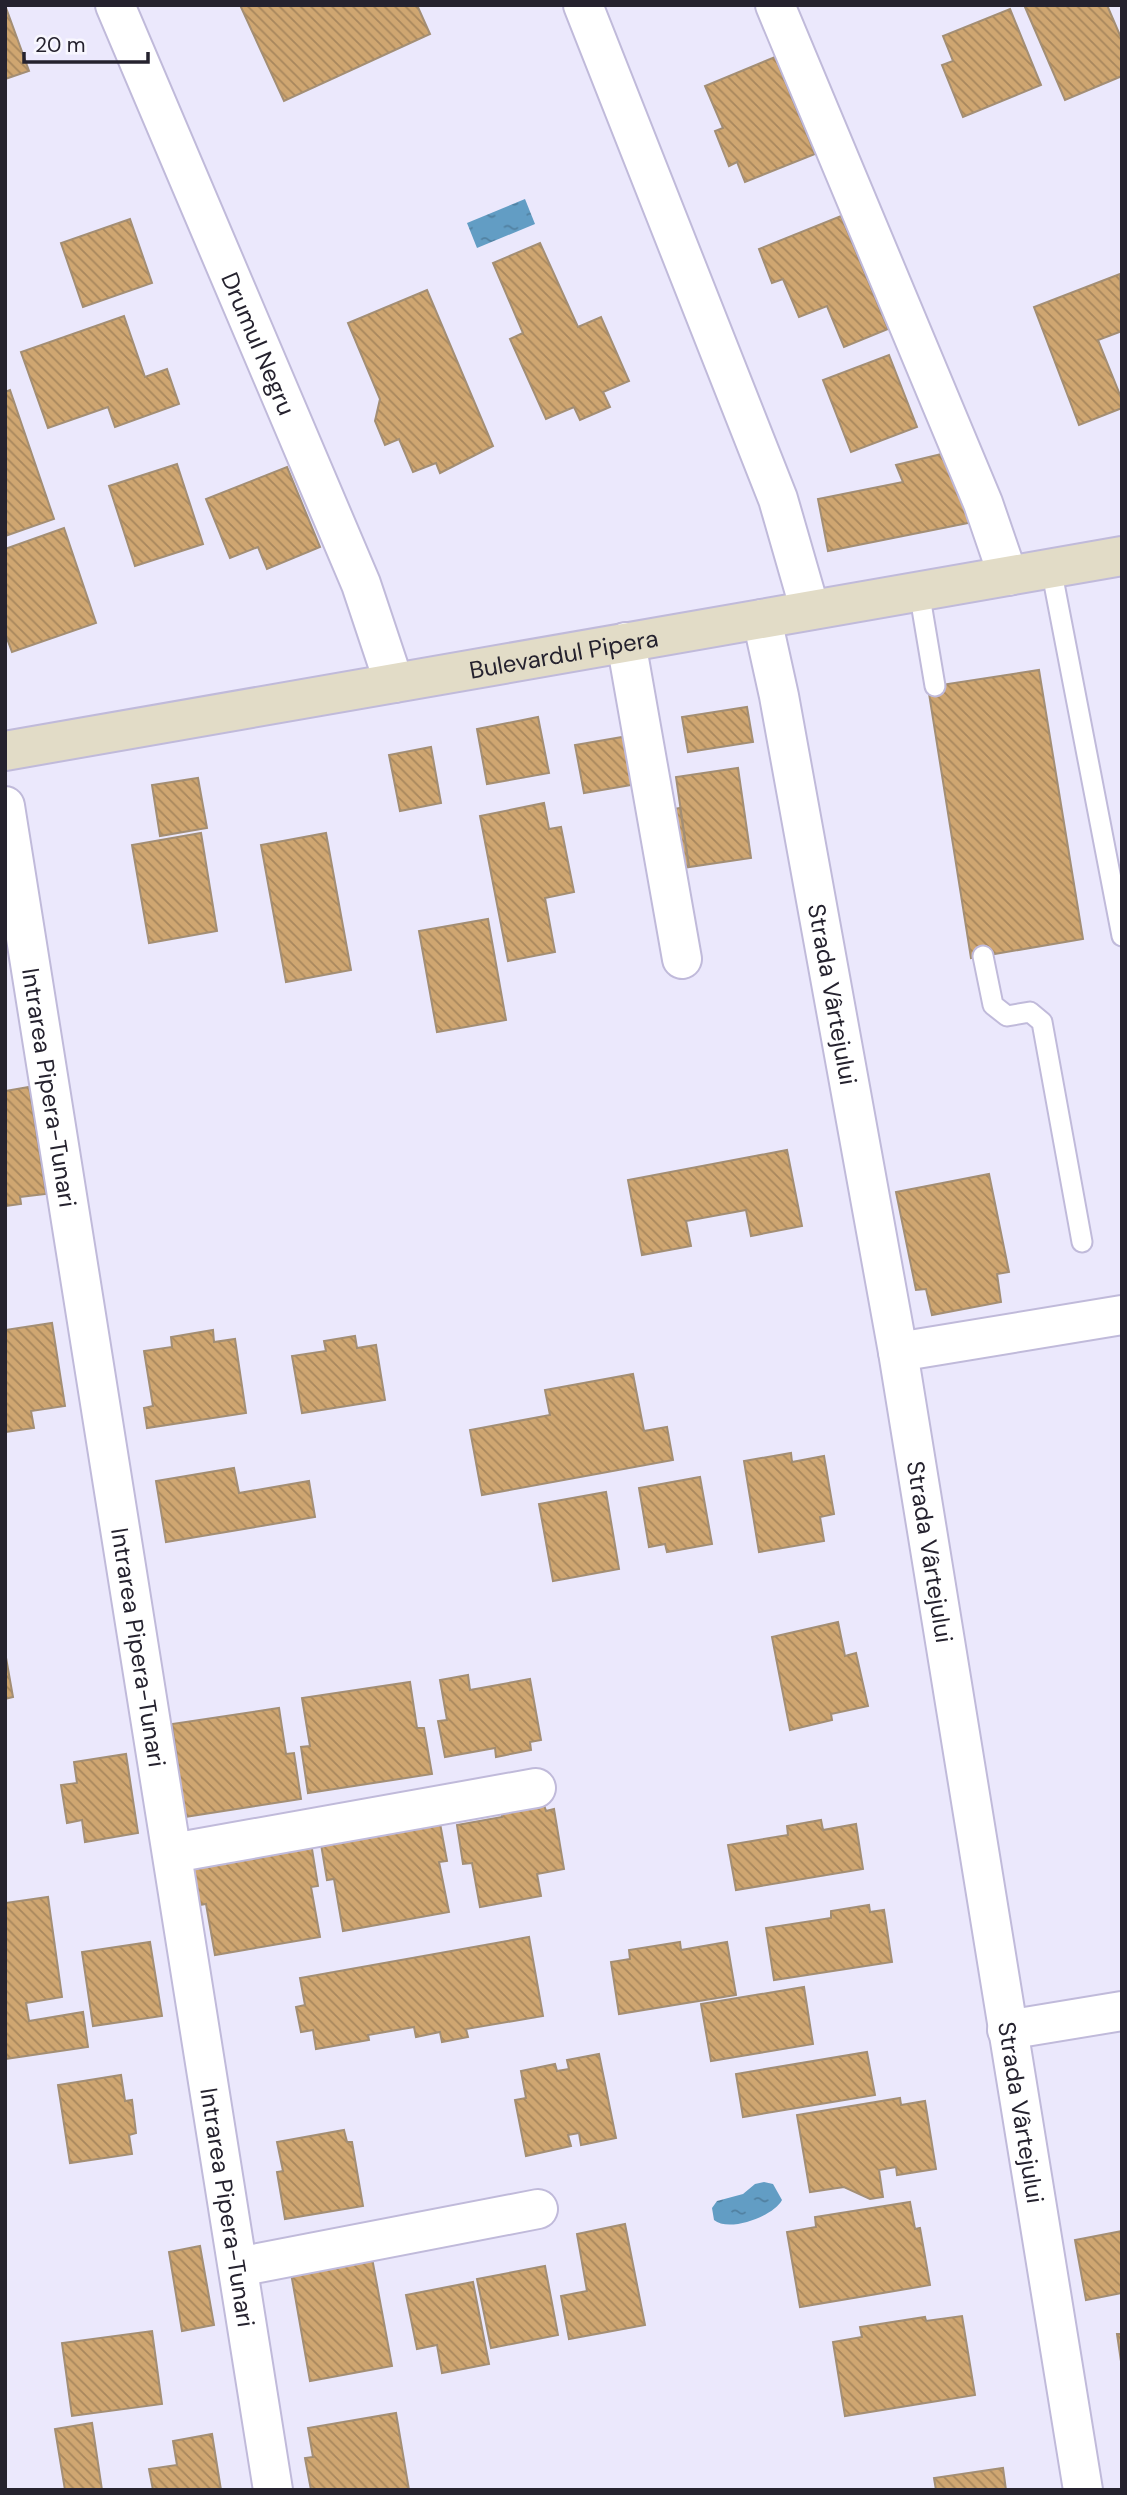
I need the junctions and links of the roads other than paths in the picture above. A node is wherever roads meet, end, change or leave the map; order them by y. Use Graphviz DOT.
graph roads {
  1 [pos="116,5"];
  2 [pos="583,5"];
  3 [pos="775,5"];
  4 [pos="1122,556"];
  5 [pos="1051,568"];
  6 [pos="1008,576"];
  7 [pos="919,592"];
  8 [pos="810,610"];
  9 [pos="762,619"];
  10 [pos="626,642"];
  11 [pos="394,682"];
  12 [pos="935,686"];
  13 [pos="5,751"];
  14 [pos="5,806"];
  15 [pos="1122,936"];
  16 [pos="983,956"];
  17 [pos="682,959"];
  18 [pos="1082,1242"];
  19 [pos="1122,1315"];
  20 [pos="898,1352"];
  21 [pos="537,1788"];
  22 [pos="173,1853"];
  23 [pos="1122,2011"];
  24 [pos="1007,2030"];
  25 [pos="538,2209"];
  26 [pos="238,2267"];
  27 [pos="273,2490"];
  28 [pos="1083,2490"];
  1 -- 11 [label="street, Drumul Negru"];
  2 -- 8 [label="street"];
  3 -- 6 [label="street"];
  4 -- 5 [label="main road, Bulevardul Pipera"];
  5 -- 6 [label="main road, Bulevardul Pipera"];
  5 -- 15 [label="lane"];
  6 -- 7 [label="main road, Bulevardul Pipera"];
  7 -- 8 [label="main road, Bulevardul Pipera"];
  7 -- 12 [label="lane"];
  8 -- 9 [label="main road, Bulevardul Pipera"];
  9 -- 10 [label="main road, Bulevardul Pipera"];
  9 -- 20 [label="street, Strada Vârtejului"];
  10 -- 11 [label="main road, Bulevardul Pipera"];
  10 -- 17 [label="street"];
  11 -- 13 [label="main road, Bulevardul Pipera"];
  14 -- 22 [label="street, Intrarea Pipera-Tunari"];
  16 -- 18 [label="lane"];
  19 -- 20 [label="street"];
  20 -- 24 [label="street, Strada Vârtejului"];
  21 -- 22 [label="street"];
  22 -- 26 [label="street, Intrarea Pipera-Tunari"];
  23 -- 24 [label="street"];
  24 -- 28 [label="street, Strada Vârtejului"];
  25 -- 26 [label="street"];
  26 -- 27 [label="street, Intrarea Pipera-Tunari"];
}
